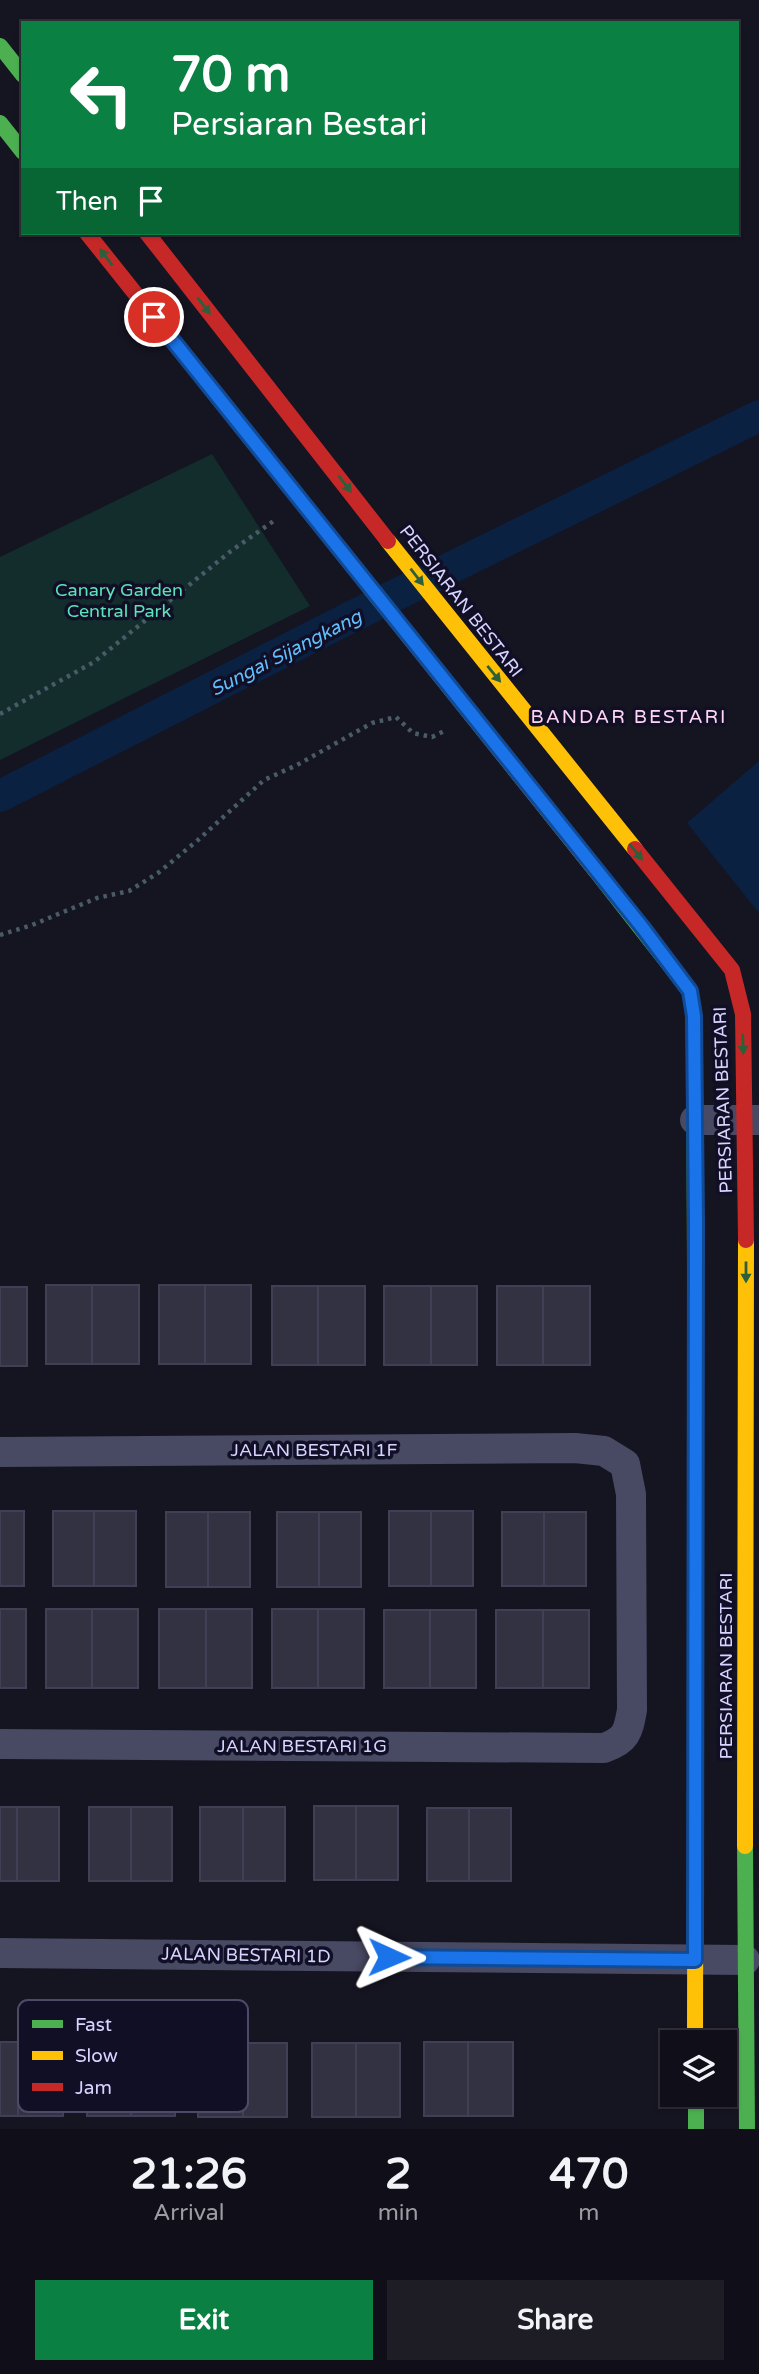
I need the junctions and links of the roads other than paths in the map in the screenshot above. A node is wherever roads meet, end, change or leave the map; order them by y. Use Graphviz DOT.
graph roads {
  1 [pos="0,46"];
  2 [pos="21,72"];
  3 [pos="0,123"];
  4 [pos="21,149"];
  5 [pos="89,235"];
  6 [pos="149,235"];
  7 [pos="695,1120"];
  8 [pos="752,1120"];
  9 [pos="0,1452"];
  10 [pos="0,1744"];
  11 [pos="604,1748"];
  12 [pos="0,1953"];
  13 [pos="695,1960"];
  14 [pos="745,1960"];
  15 [pos="695,2030"];
  16 [pos="696,2107"];
  17 [pos="696,2129"];
  18 [pos="747,2129"];
  1 -- 2 [label="street"];
  3 -- 4 [label="street"];
  7 -- 5 [label="street, PERSIARAN BESTARI, one-way"];
  6 -- 8 [label="street, PERSIARAN BESTARI, one-way"];
  7 -- 8 [label="street"];
  7 -- 13 [label="street, PERSIARAN BESTARI"];
  8 -- 14 [label="street, PERSIARAN BESTARI, one-way"];
  9 -- 11 [label="street, JALAN BESTARI 1F"];
  10 -- 11 [label="street, JALAN BESTARI 1G"];
  12 -- 13 [label="street, JALAN BESTARI 1D"];
  13 -- 14 [label="street, JALAN BESTARI 1D"];
  13 -- 15 [label="street, PERSIARAN BESTARI"];
  14 -- 18 [label="street, PERSIARAN BESTARI"];
  16 -- 17 [label="street"];
}
